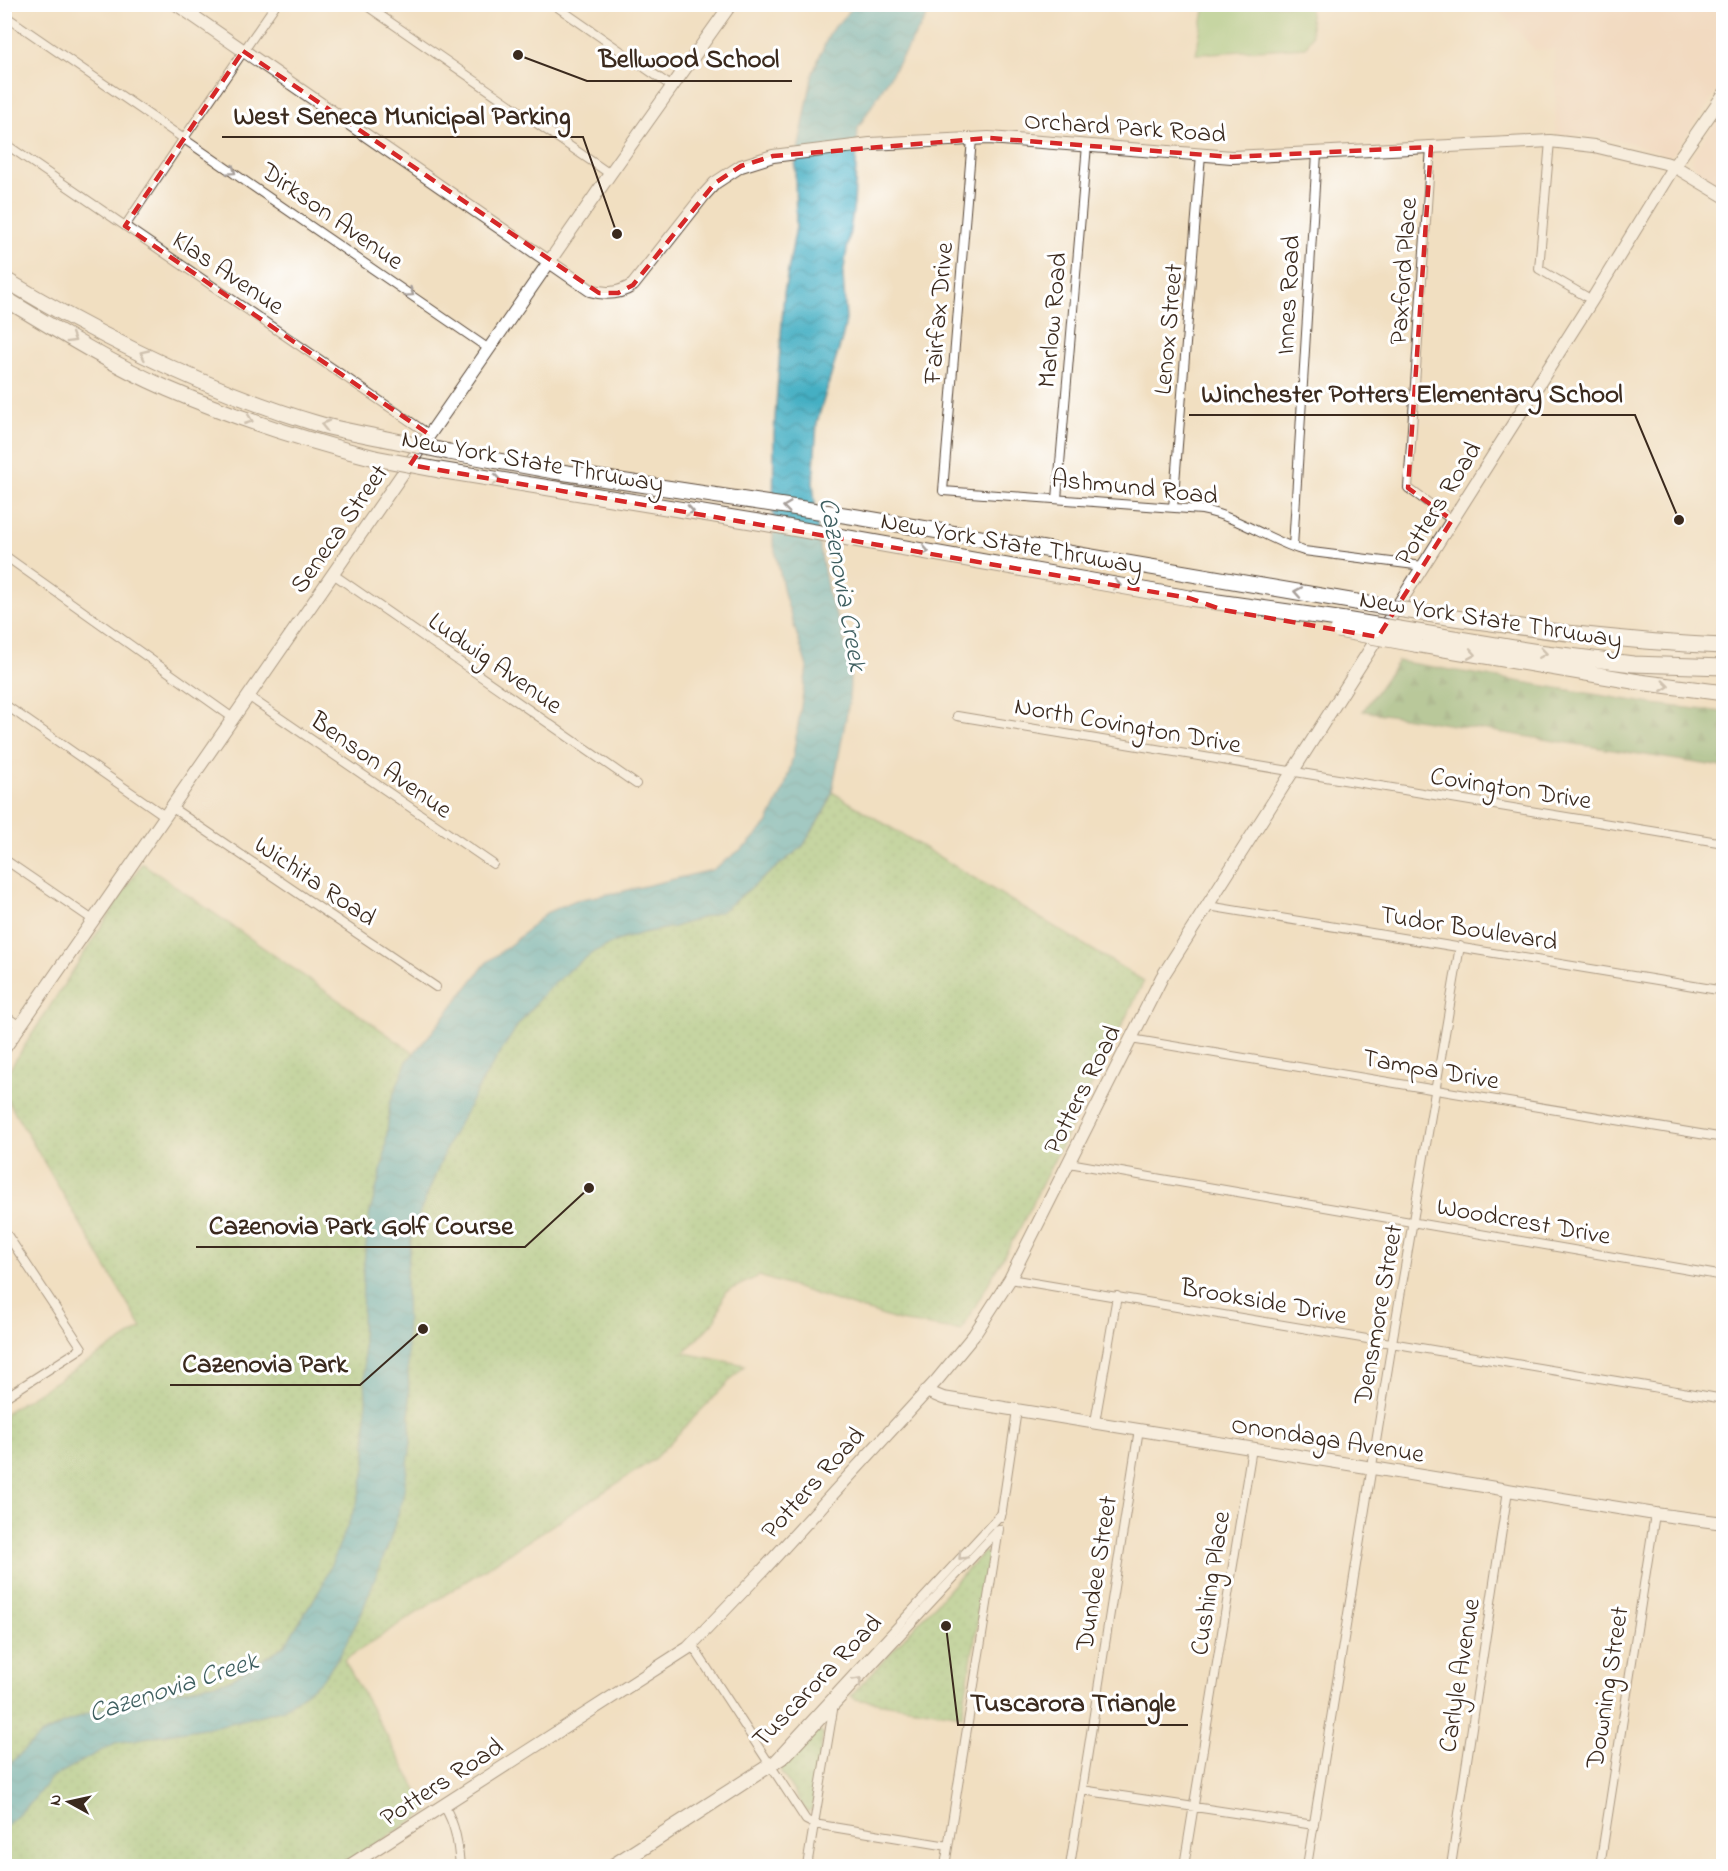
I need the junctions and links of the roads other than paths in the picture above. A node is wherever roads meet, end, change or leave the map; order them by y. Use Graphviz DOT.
graph roads {
  1 [pos="176,4"];
  2 [pos="276,4"];
  3 [pos="364,4"];
  4 [pos="553,4"];
  5 [pos="730,4"];
  6 [pos="4,15"];
  7 [pos="243,51"];
  8 [pos="671,86"];
  9 [pos="1724,94"];
  10 [pos="184,138"];
  11 [pos="972,139"];
  12 [pos="1550,141"];
  13 [pos="4,142"];
  14 [pos="1087,145"];
  15 [pos="1431,147"];
  16 [pos="1317,153"];
  17 [pos="1201,154"];
  18 [pos="1674,166"];
  19 [pos="609,174"];
  20 [pos="1724,196"];
  21 [pos="125,226"];
  22 [pos="550,262"];
  23 [pos="4,279"];
  24 [pos="4,298"];
  25 [pos="1592,300"];
  26 [pos="489,349"];
  27 [pos="430,435"];
  28 [pos="943,491"];
  29 [pos="1057,499"];
  30 [pos="1173,508"];
  31 [pos="1452,520"];
  32 [pos="1293,547"];
  33 [pos="4,555"];
  34 [pos="1423,566"];
  35 [pos="333,574"];
  36 [pos="1419,638"];
  37 [pos="1724,646"];
  38 [pos="1724,666"];
  39 [pos="1724,693"];
  40 [pos="248,696"];
  41 [pos="4,704"];
  42 [pos="957,716"];
  43 [pos="233,718"];
  44 [pos="1292,773"];
  45 [pos="636,783"];
  46 [pos="168,811"];
  47 [pos="1724,843"];
  48 [pos="4,859"];
  49 [pos="494,864"];
  50 [pos="1208,906"];
  51 [pos="93,920"];
  52 [pos="1460,946"];
  53 [pos="436,987"];
  54 [pos="1724,991"];
  55 [pos="4,1015"];
  56 [pos="20,1026"];
  57 [pos="1131,1039"];
  58 [pos="4,1049"];
  59 [pos="1436,1090"];
  60 [pos="1724,1138"];
  61 [pos="1069,1163"];
  62 [pos="1414,1221"];
  63 [pos="4,1230"];
  64 [pos="1724,1276"];
  65 [pos="1010,1279"];
  66 [pos="1117,1296"];
  67 [pos="1392,1343"];
  68 [pos="926,1391"];
  69 [pos="4,1398"];
  70 [pos="1724,1399"];
  71 [pos="1017,1410"];
  72 [pos="1095,1422"];
  73 [pos="1139,1429"];
  74 [pos="1252,1448"];
  75 [pos="1371,1468"];
  76 [pos="1508,1490"];
  77 [pos="1002,1513"];
  78 [pos="1654,1514"];
  79 [pos="1724,1523"];
  80 [pos="999,1529"];
  81 [pos="692,1645"];
  82 [pos="835,1695"];
  83 [pos="833,1709"];
  84 [pos="771,1765"];
  85 [pos="1082,1790"];
  86 [pos="444,1806"];
  87 [pos="1193,1806"];
  88 [pos="814,1824"];
  89 [pos="1314,1825"];
  90 [pos="948,1846"];
  91 [pos="349,1866"];
  92 [pos="460,1866"];
  93 [pos="607,1866"];
  94 [pos="621,1866"];
  95 [pos="807,1866"];
  96 [pos="945,1866"];
  97 [pos="1070,1866"];
  98 [pos="1184,1866"];
  99 [pos="1307,1866"];
  100 [pos="1450,1866"];
  101 [pos="1600,1866"];
  1 -- 7 [label="street"];
  2 -- 7 [label="street"];
  3 -- 19 [label="street"];
  4 -- 8 [label="street"];
  5 -- 8 [label="street, Seneca Street"];
  6 -- 10 [label="street, Dirkson Avenue"];
  7 -- 10 [label="street"];
  7 -- 22 [label="street"];
  8 -- 19 [label="street, Seneca Street"];
  9 -- 18 [label="street"];
  10 -- 21 [label="street"];
  10 -- 26 [label="street, Dirkson Avenue, one-way"];
  11 -- 14 [label="street, Orchard Park Road"];
  11 -- 22 [label="street, Orchard Park Road"];
  11 -- 28 [label="street, Fairfax Drive"];
  12 -- 15 [label="street, Orchard Park Road"];
  12 -- 18 [label="street, Orchard Park Road"];
  12 -- 25 [label="street"];
  13 -- 21 [label="street, Klas Avenue"];
  14 -- 17 [label="street, Orchard Park Road"];
  14 -- 29 [label="street, Marlow Road"];
  15 -- 16 [label="street, Orchard Park Road"];
  15 -- 31 [label="street, Paxford Place"];
  16 -- 17 [label="street, Orchard Park Road"];
  16 -- 32 [label="street, Innes Road"];
  17 -- 30 [label="street, Lenox Street"];
  18 -- 20 [label="street, Orchard Park Road"];
  18 -- 25 [label="street, Potters Road"];
  19 -- 22 [label="street, Seneca Street"];
  21 -- 27 [label="street, Klas Avenue"];
  22 -- 26 [label="street, Seneca Street"];
  37 -- 23 [label="highway, New York State Thruway, one-way, bridge"];
  24 -- 36 [label="highway, New York State Thruway, one-way, bridge"];
  25 -- 31 [label="street, Potters Road"];
  26 -- 27 [label="street, Seneca Street"];
  27 -- 35 [label="street, Seneca Street"];
  28 -- 29 [label="street, Ashmund Road"];
  29 -- 30 [label="street, Ashmund Road"];
  30 -- 32 [label="street, Ashmund Road"];
  31 -- 34 [label="street, Potters Road"];
  32 -- 34 [label="street, Ashmund Road"];
  33 -- 43 [label="street"];
  34 -- 44 [label="street, Potters Road"];
  35 -- 40 [label="street, Seneca Street"];
  35 -- 45 [label="street, Ludwig Avenue"];
  36 -- 38 [label="highway, New York State Thruway, one-way"];
  36 -- 39 [label="highway, one-way"];
  40 -- 43 [label="street, Seneca Street"];
  40 -- 49 [label="street, Benson Avenue"];
  41 -- 46 [label="street, Wichita Road"];
  42 -- 44 [label="street, North Covington Drive"];
  43 -- 46 [label="street, Seneca Street"];
  44 -- 47 [label="street, Covington Drive"];
  44 -- 50 [label="street, Potters Road"];
  46 -- 51 [label="street, Seneca Street"];
  46 -- 53 [label="street, Wichita Road"];
  48 -- 51 [label="street"];
  50 -- 52 [label="street, Tudor Boulevard"];
  50 -- 57 [label="street, Potters Road"];
  51 -- 56 [label="street, Seneca Street"];
  52 -- 54 [label="street, Tudor Boulevard"];
  52 -- 59 [label="street, Densmore Street"];
  55 -- 56 [label="street"];
  56 -- 58 [label="street, Seneca Street"];
  57 -- 59 [label="street, Tampa Drive"];
  57 -- 61 [label="street, Potters Road"];
  59 -- 60 [label="street, Tampa Drive"];
  59 -- 62 [label="street, Densmore Street"];
  61 -- 62 [label="street, Woodcrest Drive"];
  61 -- 65 [label="street, Potters Road"];
  62 -- 64 [label="street, Woodcrest Drive"];
  62 -- 67 [label="street, Densmore Street"];
  63 -- 69 [label="street"];
  65 -- 66 [label="street, Brookside Drive"];
  65 -- 68 [label="street, Potters Road"];
  66 -- 67 [label="street, Brookside Drive"];
  66 -- 72 [label="street"];
  67 -- 70 [label="street, Brookside Drive"];
  67 -- 75 [label="street, Densmore Street"];
  68 -- 71 [label="street, Onondaga Avenue"];
  68 -- 81 [label="street, Potters Road"];
  71 -- 72 [label="street, Onondaga Avenue"];
  71 -- 77 [label="street"];
  72 -- 73 [label="street, Onondaga Avenue"];
  73 -- 74 [label="street, Onondaga Avenue"];
  73 -- 85 [label="street, Dundee Street"];
  74 -- 75 [label="street, Onondaga Avenue"];
  74 -- 87 [label="street, Cushing Place"];
  75 -- 76 [label="street, Onondaga Avenue"];
  75 -- 89 [label="street, Densmore Street"];
  76 -- 78 [label="street, Onondaga Avenue"];
  76 -- 100 [label="street, Carlyle Avenue"];
  77 -- 80 [label="street"];
  77 -- 82 [label="street, Tuscarora Road, one-way"];
  78 -- 79 [label="street, Onondaga Avenue"];
  78 -- 101 [label="street, Downing Street"];
  83 -- 80 [label="street, Tuscarora Road, one-way"];
  80 -- 90 [label="street"];
  81 -- 84 [label="street"];
  81 -- 86 [label="street, Potters Road"];
  82 -- 83 [label="street"];
  82 -- 84 [label="street, Tuscarora Road"];
  83 -- 84 [label="street, Tuscarora Road"];
  83 -- 88 [label="street"];
  84 -- 88 [label="street"];
  84 -- 93 [label="street, Tuscarora Road"];
  84 -- 94 [label="street, Tuscarora Road"];
  85 -- 87 [label="street"];
  85 -- 97 [label="street, Dundee Street"];
  86 -- 91 [label="street, Potters Road"];
  86 -- 92 [label="street"];
  87 -- 89 [label="street"];
  87 -- 98 [label="street, Cushing Place"];
  88 -- 90 [label="street"];
  88 -- 95 [label="street"];
  89 -- 99 [label="street, Densmore Street"];
  90 -- 96 [label="street"];
}
